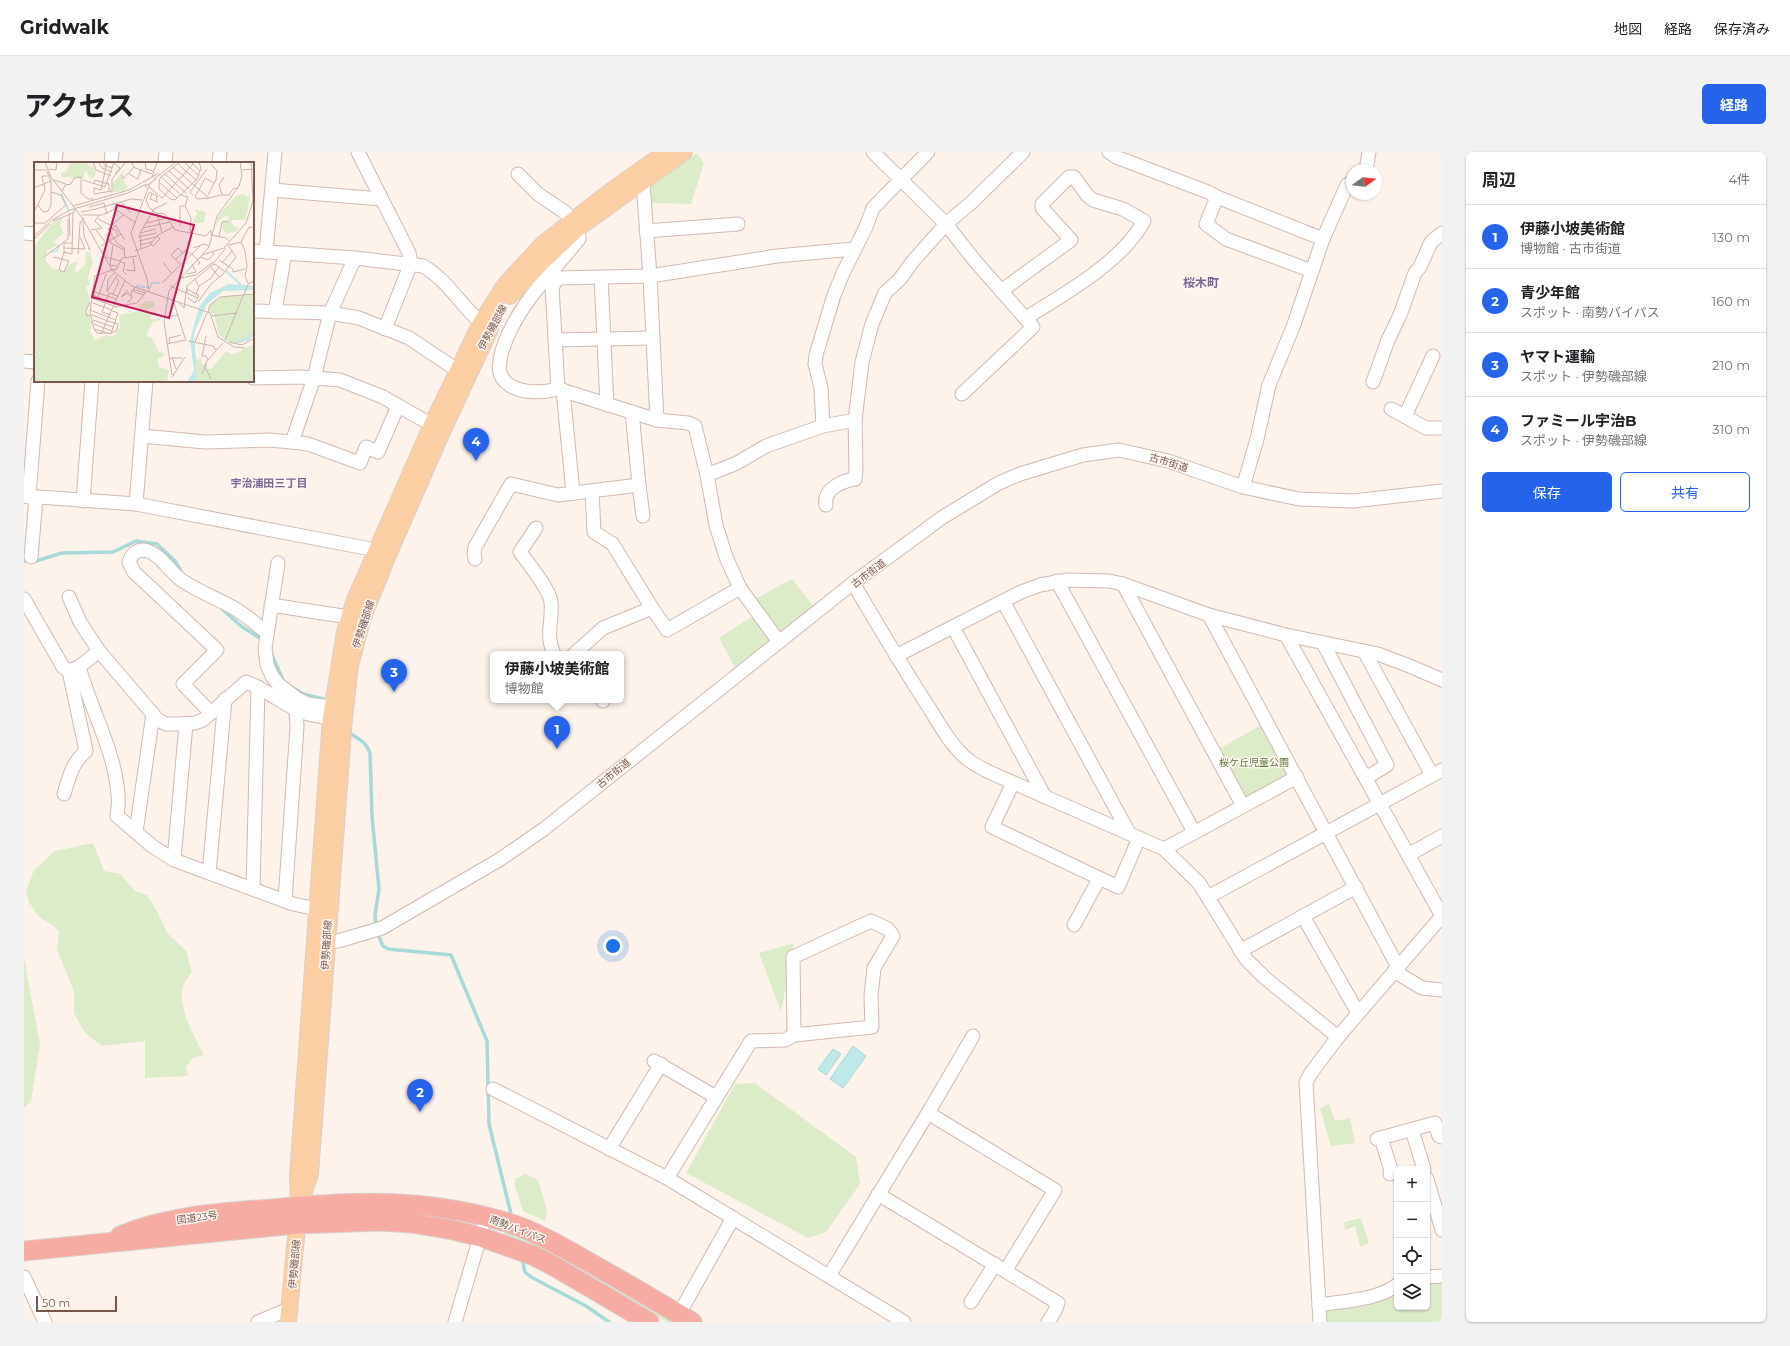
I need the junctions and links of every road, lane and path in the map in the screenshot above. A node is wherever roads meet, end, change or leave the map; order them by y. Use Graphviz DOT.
graph roads {
  1 [pos="56,152"];
  2 [pos="112,152"];
  3 [pos="166,152"];
  4 [pos="275,152"];
  5 [pos="358,152"];
  6 [pos="666,152"];
  7 [pos="684,152"];
  8 [pos="873,152"];
  9 [pos="928,152"];
  10 [pos="1023,152"];
  11 [pos="1369,152"];
  12 [pos="1112,153"];
  13 [pos="55,162"];
  14 [pos="111,162"];
  15 [pos="165,162"];
  16 [pos="1367,164"];
  17 [pos="518,174"];
  18 [pos="900,178"];
  19 [pos="643,183"];
  20 [pos="1346,187"];
  21 [pos="272,190"];
  22 [pos="1216,197"];
  23 [pos="381,199"];
  24 [pos="738,224"];
  25 [pos="946,224"];
  26 [pos="575,225"];
  27 [pos="646,231"];
  28 [pos="24,233"];
  29 [pos="1442,233"];
  30 [pos="34,234"];
  31 [pos="1323,239"];
  32 [pos="854,249"];
  33 [pos="260,251"];
  34 [pos="285,253"];
  35 [pos="355,258"];
  36 [pos="411,263"];
  37 [pos="1312,271"];
  38 [pos="650,276"];
  39 [pos="601,277"];
  40 [pos="1002,291"];
  41 [pos="254,312"];
  42 [pos="275,312"];
  43 [pos="330,313"];
  44 [pos="1026,318"];
  45 [pos="481,323"];
  46 [pos="385,329"];
  47 [pos="605,338"];
  48 [pos="653,338"];
  49 [pos="555,340"];
  50 [pos="1433,356"];
  51 [pos="24,361"];
  52 [pos="34,362"];
  53 [pos="458,370"];
  54 [pos="254,378"];
  55 [pos="314,378"];
  56 [pos="38,382"];
  57 [pos="92,382"];
  58 [pos="146,382"];
  59 [pos="1373,382"];
  60 [pos="561,390"];
  61 [pos="962,394"];
  62 [pos="607,405"];
  63 [pos="398,406"];
  64 [pos="1391,409"];
  65 [pos="632,412"];
  66 [pos="1404,416"];
  67 [pos="657,420"];
  68 [pos="855,420"];
  69 [pos="432,425"];
  70 [pos="823,426"];
  71 [pos="1442,428"];
  72 [pos="142,436"];
  73 [pos="292,442"];
  74 [pos="707,475"];
  75 [pos="639,485"];
  76 [pos="1243,487"];
  77 [pos="592,491"];
  78 [pos="1442,491"];
  79 [pos="573,493"];
  80 [pos="30,497"];
  81 [pos="83,501"];
  82 [pos="136,504"];
  83 [pos="826,505"];
  84 [pos="643,516"];
  85 [pos="536,528"];
  86 [pos="382,553"];
  87 [pos="31,557"];
  88 [pos="475,559"];
  89 [pos="278,563"];
  90 [pos="1057,581"];
  91 [pos="853,583"];
  92 [pos="1123,584"];
  93 [pos="740,588"];
  94 [pos="69,597"];
  95 [pos="24,600"];
  96 [pos="1003,601"];
  97 [pos="271,605"];
  98 [pos="652,608"];
  99 [pos="1209,614"];
  100 [pos="349,617"];
  101 [pos="953,627"];
  102 [pos="267,633"];
  103 [pos="1286,635"];
  104 [pos="779,642"];
  105 [pos="1324,643"];
  106 [pos="99,651"];
  107 [pos="553,651"];
  108 [pos="577,651"];
  109 [pos="1364,651"];
  110 [pos="896,656"];
  111 [pos="74,669"];
  112 [pos="1442,680"];
  113 [pos="258,687"];
  114 [pos="225,699"];
  115 [pos="296,709"];
  116 [pos="332,712"];
  117 [pos="211,713"];
  118 [pos="153,714"];
  119 [pos="186,724"];
  120 [pos="1437,773"];
  121 [pos="1297,777"];
  122 [pos="1366,778"];
  123 [pos="1013,783"];
  124 [pos="64,794"];
  125 [pos="1045,797"];
  126 [pos="1380,804"];
  127 [pos="1243,806"];
  128 [pos="136,832"];
  129 [pos="1194,832"];
  130 [pos="1327,834"];
  131 [pos="1134,836"];
  132 [pos="1442,836"];
  133 [pos="1164,849"];
  134 [pos="1408,855"];
  135 [pos="174,860"];
  136 [pos="209,873"];
  137 [pos="1099,879"];
  138 [pos="1356,887"];
  139 [pos="253,889"];
  140 [pos="1208,897"];
  141 [pos="285,901"];
  142 [pos="317,909"];
  143 [pos="1303,916"];
  144 [pos="1442,916"];
  145 [pos="1074,925"];
  146 [pos="320,942"];
  147 [pos="1240,951"];
  148 [pos="1396,969"];
  149 [pos="1442,990"];
  150 [pos="1358,1014"];
  151 [pos="794,1035"];
  152 [pos="973,1036"];
  153 [pos="1338,1038"];
  154 [pos="493,1089"];
  155 [pos="716,1097"];
  156 [pos="928,1113"];
  157 [pos="1412,1130"];
  158 [pos="1442,1137"];
  159 [pos="609,1149"];
  160 [pos="1423,1166"];
  161 [pos="1390,1174"];
  162 [pos="667,1178"];
  163 [pos="1433,1186"];
  164 [pos="878,1194"];
  165 [pos="298,1215"];
  166 [pos="485,1216"];
  167 [pos="733,1218"];
  168 [pos="1442,1230"];
  169 [pos="481,1237"];
  170 [pos="24,1251"];
  171 [pos="1001,1267"];
  172 [pos="828,1276"];
  173 [pos="1442,1276"];
  174 [pos="24,1277"];
  175 [pos="1430,1278"];
  176 [pos="1394,1288"];
  177 [pos="971,1302"];
  178 [pos="1319,1305"];
  179 [pos="289,1316"];
  180 [pos="686,1318"];
  181 [pos="642,1320"];
  182 [pos="44,1322"];
  183 [pos="258,1322"];
  184 [pos="455,1322"];
  185 [pos="904,1322"];
  186 [pos="1048,1322"];
  187 [pos="1320,1322"];
  1 -- 13 [label="street"];
  2 -- 14 [label="street"];
  3 -- 15 [label="street"];
  4 -- 21 [label="street"];
  5 -- 23 [label="street"];
  6 -- 26 [label="main road, 伊勢磯部線"];
  7 -- 19 [label="main road, 伊勢磯部線"];
  8 -- 18 [label="street"];
  9 -- 18 [label="street"];
  10 -- 25 [label="street"];
  11 -- 16 [label="street"];
  12 -- 22 [label="street"];
  17 -- 26 [label="street"];
  18 -- 25 [label="street"];
  18 -- 32 [label="street"];
  19 -- 26 [label="main road, 伊勢磯部線"];
  19 -- 27 [label="street"];
  20 -- 31 [label="street"];
  21 -- 23 [label="street"];
  21 -- 33 [label="street"];
  22 -- 31 [label="street"];
  22 -- 37 [label="street"];
  23 -- 36 [label="street"];
  24 -- 27 [label="street"];
  25 -- 40 [label="street"];
  25 -- 68 [label="street"];
  26 -- 45 [label="main road, 伊勢磯部線"];
  26 -- 60 [label="street"];
  26 -- 86 [label="main road, 伊勢磯部線"];
  27 -- 38 [label="street"];
  28 -- 30 [label="street"];
  29 -- 59 [label="street"];
  31 -- 37 [label="street"];
  32 -- 38 [label="street"];
  32 -- 70 [label="street"];
  33 -- 34 [label="street"];
  34 -- 35 [label="street"];
  34 -- 42 [label="street"];
  35 -- 36 [label="street"];
  35 -- 43 [label="street"];
  36 -- 45 [label="street"];
  36 -- 46 [label="street"];
  37 -- 76 [label="street"];
  38 -- 39 [label="street"];
  38 -- 48 [label="street"];
  39 -- 47 [label="street"];
  39 -- 49 [label="street"];
  40 -- 44 [label="street"];
  40 -- 44 [label="street"];
  41 -- 42 [label="street"];
  42 -- 43 [label="street"];
  43 -- 46 [label="street"];
  43 -- 55 [label="street"];
  44 -- 61 [label="street"];
  45 -- 53 [label="main road, 伊勢磯部線"];
  46 -- 53 [label="street"];
  47 -- 48 [label="street"];
  47 -- 49 [label="street"];
  47 -- 62 [label="street"];
  48 -- 67 [label="street"];
  49 -- 60 [label="street"];
  50 -- 66 [label="street"];
  51 -- 52 [label="street"];
  53 -- 69 [label="main road, 伊勢磯部線"];
  54 -- 55 [label="street"];
  55 -- 63 [label="street"];
  55 -- 73 [label="street"];
  56 -- 80 [label="street"];
  57 -- 81 [label="street"];
  58 -- 72 [label="street"];
  60 -- 62 [label="street"];
  60 -- 79 [label="street"];
  62 -- 65 [label="street"];
  63 -- 69 [label="street"];
  63 -- 73 [label="street"];
  64 -- 66 [label="street"];
  65 -- 67 [label="street"];
  65 -- 75 [label="street"];
  66 -- 71 [label="street"];
  67 -- 74 [label="street"];
  68 -- 70 [label="street"];
  68 -- 83 [label="street"];
  69 -- 86 [label="main road, 伊勢磯部線"];
  70 -- 74 [label="street"];
  72 -- 73 [label="street"];
  72 -- 82 [label="street"];
  74 -- 93 [label="street"];
  75 -- 77 [label="street"];
  75 -- 84 [label="street"];
  76 -- 78 [label="street, 古市街道"];
  76 -- 91 [label="street, 古市街道"];
  77 -- 79 [label="street"];
  77 -- 98 [label="street"];
  79 -- 88 [label="street"];
  80 -- 81 [label="street"];
  80 -- 87 [label="street"];
  81 -- 82 [label="street"];
  82 -- 86 [label="street"];
  85 -- 107 [label="street"];
  86 -- 100 [label="main road, 伊勢磯部線"];
  86 -- 146 [label="main road, 伊勢磯部線"];
  89 -- 97 [label="street"];
  90 -- 92 [label="street"];
  90 -- 96 [label="street"];
  90 -- 129 [label="street"];
  91 -- 104 [label="street, 古市街道"];
  91 -- 110 [label="street"];
  92 -- 99 [label="street"];
  92 -- 127 [label="street"];
  93 -- 98 [label="street"];
  93 -- 104 [label="street"];
  94 -- 106 [label="street"];
  95 -- 111 [label="street"];
  96 -- 101 [label="street"];
  96 -- 131 [label="street"];
  97 -- 100 [label="street"];
  97 -- 102 [label="street"];
  98 -- 108 [label="street"];
  99 -- 103 [label="street"];
  99 -- 121 [label="street"];
  100 -- 116 [label="main road, 伊勢磯部線"];
  101 -- 110 [label="street"];
  101 -- 125 [label="street"];
  102 -- 116 [label="street"];
  102 -- 117 [label="street"];
  103 -- 105 [label="street"];
  103 -- 122 [label="street"];
  104 -- 146 [label="street, 古市街道"];
  105 -- 109 [label="street"];
  105 -- 122 [label="street"];
  106 -- 111 [label="street"];
  106 -- 118 [label="street"];
  109 -- 112 [label="street"];
  109 -- 120 [label="street"];
  110 -- 123 [label="street"];
  111 -- 124 [label="street"];
  111 -- 128 [label="street"];
  113 -- 114 [label="street"];
  113 -- 115 [label="street"];
  113 -- 139 [label="street"];
  114 -- 117 [label="street"];
  114 -- 136 [label="street"];
  115 -- 116 [label="street"];
  115 -- 141 [label="street"];
  116 -- 142 [label="main road, 伊勢磯部線"];
  117 -- 119 [label="street"];
  118 -- 119 [label="street"];
  118 -- 128 [label="street"];
  119 -- 135 [label="street"];
  120 -- 126 [label="street"];
  121 -- 127 [label="street"];
  121 -- 130 [label="street"];
  122 -- 126 [label="street"];
  123 -- 125 [label="street"];
  123 -- 137 [label="street"];
  125 -- 131 [label="street"];
  126 -- 130 [label="street"];
  126 -- 134 [label="street"];
  127 -- 129 [label="street"];
  128 -- 135 [label="street"];
  129 -- 133 [label="street"];
  130 -- 138 [label="street"];
  130 -- 140 [label="street"];
  131 -- 133 [label="street"];
  131 -- 137 [label="street"];
  132 -- 134 [label="street"];
  133 -- 140 [label="street"];
  134 -- 144 [label="street"];
  135 -- 136 [label="street"];
  136 -- 139 [label="street"];
  137 -- 145 [label="street"];
  138 -- 143 [label="street"];
  138 -- 148 [label="street"];
  139 -- 141 [label="street"];
  140 -- 147 [label="street"];
  141 -- 142 [label="street"];
  142 -- 146 [label="main road, 伊勢磯部線"];
  143 -- 147 [label="street"];
  143 -- 150 [label="street"];
  144 -- 148 [label="street"];
  146 -- 165 [label="main road, 伊勢磯部線"];
  147 -- 153 [label="street"];
  148 -- 149 [label="street"];
  148 -- 150 [label="street"];
  150 -- 153 [label="street"];
  151 -- 151 [label="street"];
  151 -- 155 [label="street"];
  152 -- 156 [label="street"];
  153 -- 178 [label="street"];
  154 -- 159 [label="street"];
  155 -- 159 [label="street"];
  155 -- 162 [label="street"];
  156 -- 164 [label="street"];
  156 -- 171 [label="street"];
  157 -- 158 [label="street"];
  157 -- 160 [label="street"];
  157 -- 161 [label="street"];
  159 -- 162 [label="street"];
  162 -- 167 [label="street"];
  163 -- 168 [label="street"];
  164 -- 171 [label="street"];
  164 -- 172 [label="street"];
  165 -- 166 [label="highway, 南勢バイパス"];
  165 -- 169 [label="highway, 南勢バイパス"];
  165 -- 170 [label="highway, 国道23号"];
  165 -- 179 [label="main road, 伊勢磯部線"];
  166 -- 169 [label="street"];
  166 -- 180 [label="highway, 南勢バイパス"];
  167 -- 172 [label="street"];
  167 -- 180 [label="street"];
  169 -- 181 [label="highway, 南勢バイパス"];
  169 -- 184 [label="street"];
  171 -- 177 [label="street"];
  171 -- 186 [label="street"];
  172 -- 185 [label="street"];
  173 -- 175 [label="street"];
  174 -- 182 [label="street"];
  176 -- 178 [label="street"];
  178 -- 187 [label="street"];
  179 -- 183 [label="street"];
}
